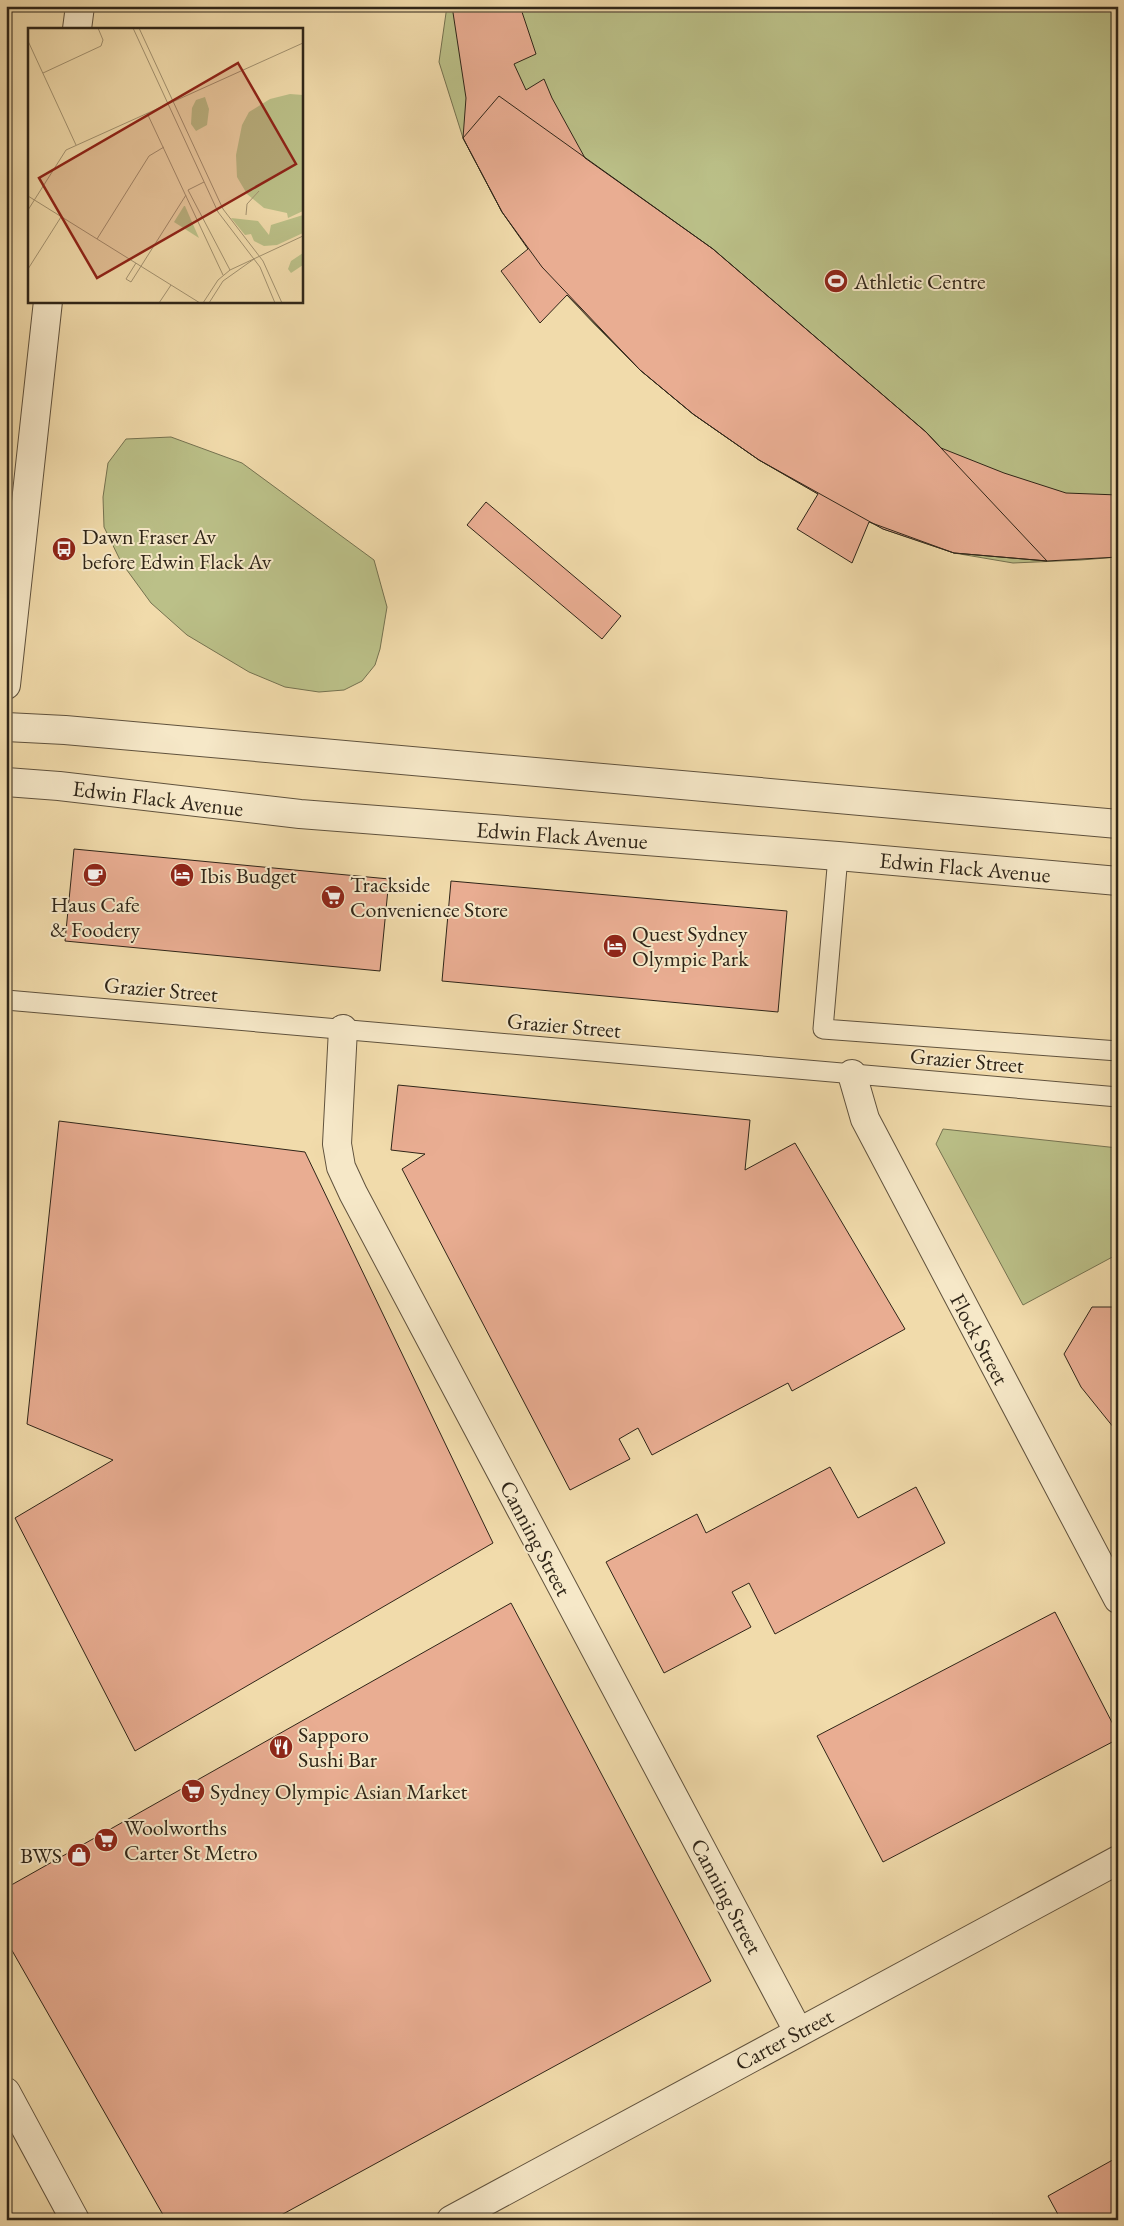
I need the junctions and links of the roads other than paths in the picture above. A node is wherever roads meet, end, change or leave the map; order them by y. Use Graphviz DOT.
graph roads {
  1 [pos="80,6"];
  2 [pos="77,28"];
  3 [pos="48,302"];
  4 [pos="6,685"];
  5 [pos="6,727"];
  6 [pos="6,782"];
  7 [pos="1118,824"];
  8 [pos="838,856"];
  9 [pos="1118,881"];
  10 [pos="6,1000"];
  11 [pos="343,1028"];
  12 [pos="1118,1051"];
  13 [pos="852,1074"];
  14 [pos="1118,1097"];
  15 [pos="1118,1599"];
  16 [pos="1118,1860"];
  17 [pos="798,2032"];
  18 [pos="6,2092"];
  19 [pos="75,2220"];
  20 [pos="451,2220"];
  1 -- 2 [label="street"];
  3 -- 4 [label="street"];
  5 -- 7 [label="street"];
  6 -- 8 [label="street, Edwin Flack Avenue"];
  8 -- 9 [label="street, Edwin Flack Avenue"];
  8 -- 12 [label="lane"];
  10 -- 11 [label="lane, Grazier Street"];
  11 -- 13 [label="lane, Grazier Street"];
  11 -- 17 [label="street, Canning Street"];
  13 -- 14 [label="lane, Grazier Street"];
  13 -- 15 [label="street, Flock Street"];
  16 -- 17 [label="street, Carter Street"];
  17 -- 20 [label="street, Carter Street"];
  18 -- 19 [label="street"];
}
